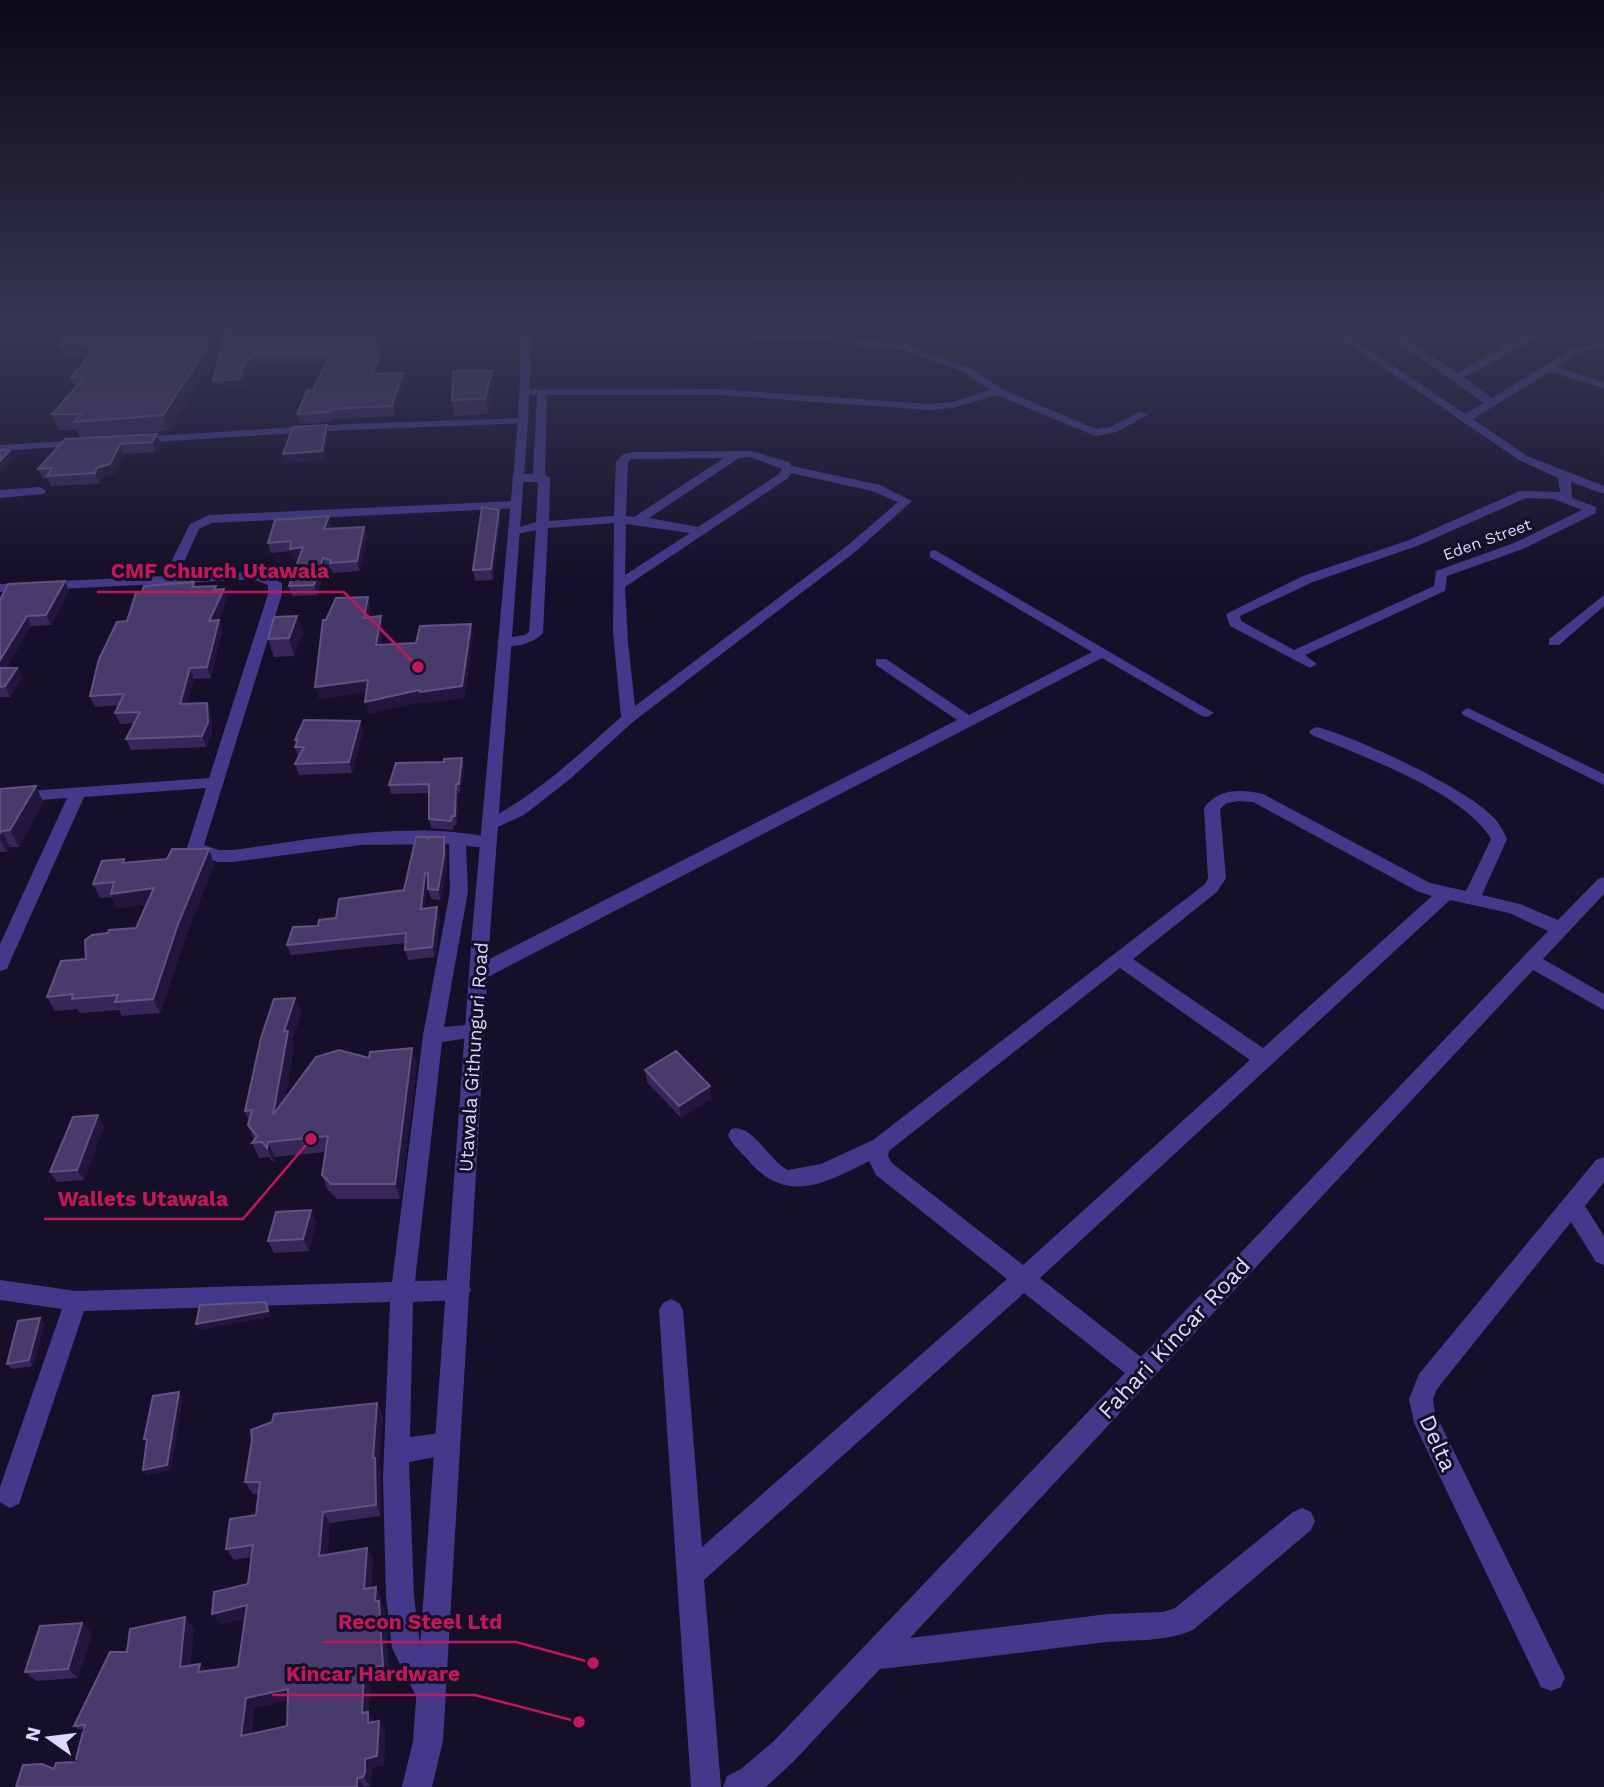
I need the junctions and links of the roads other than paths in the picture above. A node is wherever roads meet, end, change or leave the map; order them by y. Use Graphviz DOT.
graph roads {
  1 [pos="526,410"];
  2 [pos="534,410"];
  3 [pos="1043,410"];
  4 [pos="1455,410"];
  5 [pos="1479,410"];
  6 [pos="1144,414"];
  7 [pos="1467,418"];
  8 [pos="523,421"];
  9 [pos="127,441"];
  10 [pos="100,442"];
  11 [pos="0,448"];
  12 [pos="737,454"];
  13 [pos="788,469"];
  14 [pos="539,476"];
  15 [pos="1564,476"];
  16 [pos="517,478"];
  17 [pos="1604,490"];
  18 [pos="40,491"];
  19 [pos="0,494"];
  20 [pos="1559,497"];
  21 [pos="515,505"];
  22 [pos="620,519"];
  23 [pos="639,519"];
  24 [pos="544,523"];
  25 [pos="513,531"];
  26 [pos="699,531"];
  27 [pos="935,554"];
  28 [pos="537,578"];
  29 [pos="509,579"];
  30 [pos="169,580"];
  31 [pos="619,585"];
  32 [pos="0,588"];
  33 [pos="1604,599"];
  34 [pos="504,642"];
  35 [pos="1554,642"];
  36 [pos="1102,652"];
  37 [pos="1294,655"];
  38 [pos="881,662"];
  39 [pos="1310,664"];
  40 [pos="1468,712"];
  41 [pos="1207,713"];
  42 [pos="629,718"];
  43 [pos="968,721"];
  44 [pos="1317,732"];
  45 [pos="1604,780"];
  46 [pos="216,782"];
  47 [pos="78,792"];
  48 [pos="0,798"];
  49 [pos="490,834"];
  50 [pos="457,837"];
  51 [pos="1604,883"];
  52 [pos="458,891"];
  53 [pos="486,891"];
  54 [pos="1445,894"];
  55 [pos="1471,899"];
  56 [pos="1561,929"];
  57 [pos="1121,959"];
  58 [pos="1531,960"];
  59 [pos="0,964"];
  60 [pos="479,973"];
  61 [pos="1604,1003"];
  62 [pos="475,1031"];
  63 [pos="433,1035"];
  64 [pos="1265,1060"];
  65 [pos="738,1135"];
  66 [pos="880,1146"];
  67 [pos="1604,1166"];
  68 [pos="1573,1206"];
  69 [pos="1604,1255"];
  70 [pos="1023,1279"];
  71 [pos="0,1290"];
  72 [pos="459,1290"];
  73 [pos="402,1294"];
  74 [pos="76,1301"];
  75 [pos="671,1310"];
  76 [pos="1142,1372"];
  77 [pos="447,1444"];
  78 [pos="397,1451"];
  79 [pos="10,1495"];
  80 [pos="1301,1521"];
  81 [pos="691,1574"];
  82 [pos="874,1656"];
  83 [pos="1551,1677"];
  84 [pos="431,1696"];
  85 [pos="416,1787"];
  86 [pos="706,1787"];
  87 [pos="738,1787"];
  1 -- 8 [label="street, Utawala Githunguri Road"];
  2 -- 14 [label="street"];
  3 -- 6 [label="street"];
  4 -- 7 [label="street"];
  5 -- 7 [label="street"];
  7 -- 15 [label="street"];
  8 -- 9 [label="street"];
  8 -- 16 [label="street, Utawala Githunguri Road"];
  10 -- 11 [label="street"];
  12 -- 13 [label="street"];
  12 -- 22 [label="street"];
  12 -- 23 [label="street"];
  13 -- 26 [label="street"];
  13 -- 42 [label="street"];
  14 -- 16 [label="street"];
  14 -- 24 [label="street"];
  15 -- 17 [label="street"];
  15 -- 20 [label="street"];
  16 -- 21 [label="street, Utawala Githunguri Road"];
  18 -- 19 [label="street"];
  20 -- 37 [label="street, Eden Street"];
  20 -- 37 [label="street"];
  21 -- 25 [label="street, Utawala Githunguri Road"];
  21 -- 30 [label="street"];
  22 -- 23 [label="street"];
  22 -- 24 [label="street"];
  22 -- 31 [label="street"];
  23 -- 26 [label="street"];
  24 -- 25 [label="street"];
  24 -- 28 [label="street"];
  25 -- 29 [label="street, Utawala Githunguri Road"];
  26 -- 31 [label="street"];
  27 -- 36 [label="street"];
  28 -- 29 [label="street"];
  28 -- 34 [label="street"];
  29 -- 34 [label="street, Utawala Githunguri Road"];
  30 -- 32 [label="street"];
  30 -- 46 [label="street"];
  31 -- 42 [label="street"];
  33 -- 35 [label="street"];
  34 -- 49 [label="street, Utawala Githunguri Road"];
  36 -- 41 [label="street"];
  36 -- 43 [label="street"];
  37 -- 39 [label="street"];
  38 -- 43 [label="street"];
  40 -- 45 [label="street"];
  42 -- 49 [label="street"];
  43 -- 60 [label="street"];
  44 -- 55 [label="street"];
  46 -- 47 [label="street"];
  46 -- 50 [label="street"];
  47 -- 48 [label="street"];
  47 -- 59 [label="street"];
  49 -- 50 [label="street"];
  49 -- 53 [label="street, Utawala Githunguri Road"];
  50 -- 52 [label="street"];
  51 -- 56 [label="street, Fahari Kincar Road"];
  52 -- 53 [label="street"];
  52 -- 63 [label="street"];
  53 -- 60 [label="street, Utawala Githunguri Road"];
  54 -- 55 [label="street"];
  54 -- 57 [label="street"];
  54 -- 64 [label="street"];
  55 -- 56 [label="street"];
  56 -- 58 [label="street, Fahari Kincar Road"];
  57 -- 64 [label="street"];
  57 -- 66 [label="street"];
  58 -- 61 [label="street"];
  58 -- 76 [label="street, Fahari Kincar Road"];
  60 -- 62 [label="street, Utawala Githunguri Road"];
  62 -- 63 [label="street"];
  62 -- 72 [label="street, Utawala Githunguri Road"];
  63 -- 73 [label="street"];
  64 -- 70 [label="street"];
  65 -- 66 [label="street"];
  66 -- 70 [label="street"];
  67 -- 68 [label="street, Delta"];
  68 -- 69 [label="street"];
  68 -- 83 [label="street, Delta"];
  70 -- 76 [label="street"];
  70 -- 81 [label="street"];
  71 -- 74 [label="street"];
  72 -- 73 [label="street"];
  72 -- 77 [label="street, Utawala Githunguri Road"];
  73 -- 74 [label="street"];
  73 -- 78 [label="street"];
  74 -- 79 [label="street"];
  75 -- 81 [label="street"];
  76 -- 82 [label="street, Fahari Kincar Road"];
  77 -- 78 [label="street"];
  77 -- 84 [label="street, Utawala Githunguri Road"];
  78 -- 84 [label="street"];
  80 -- 82 [label="street"];
  81 -- 86 [label="street"];
  82 -- 87 [label="street, Fahari Kincar Road"];
  84 -- 85 [label="street, Utawala Githunguri Road"];
}
